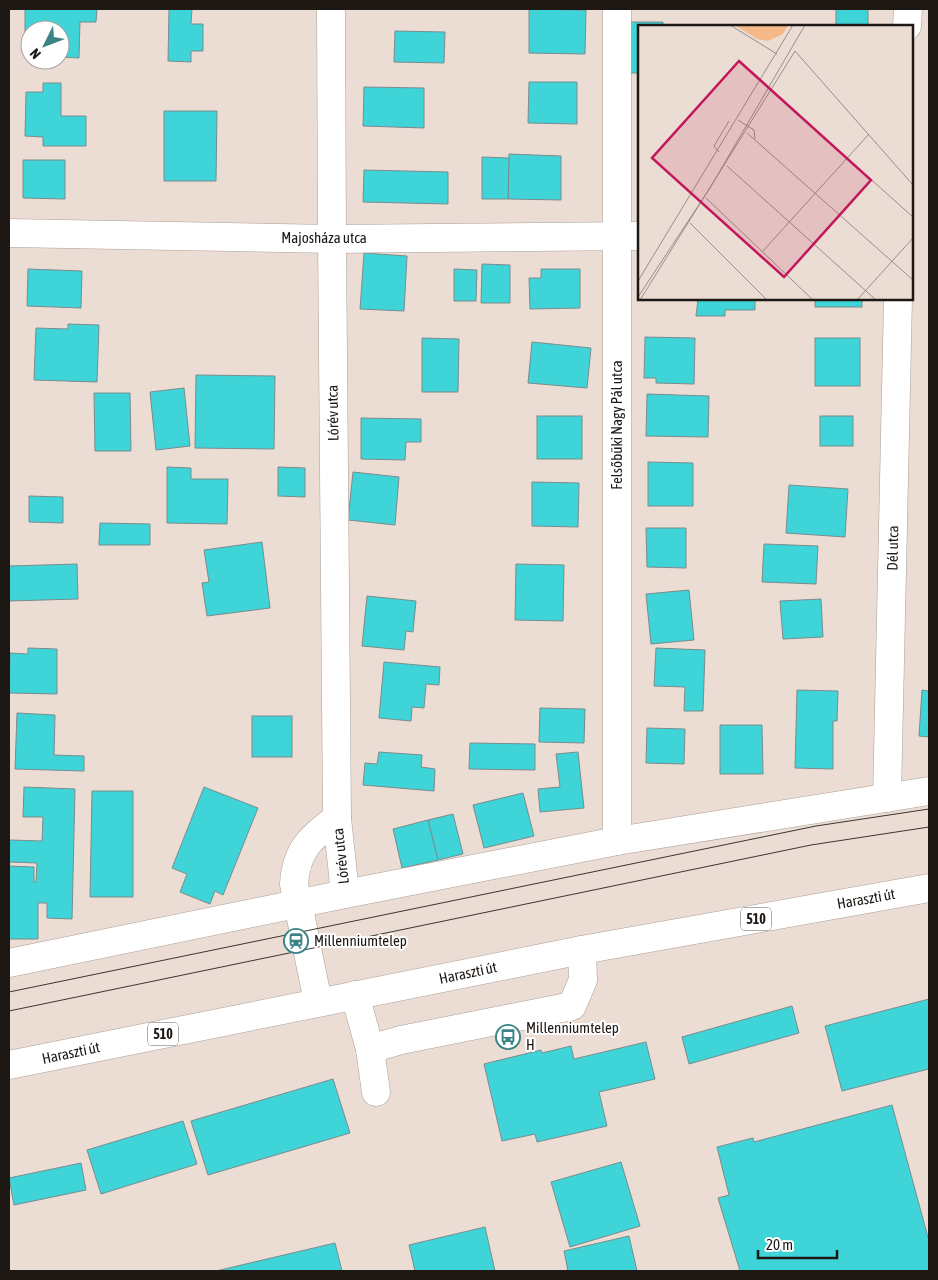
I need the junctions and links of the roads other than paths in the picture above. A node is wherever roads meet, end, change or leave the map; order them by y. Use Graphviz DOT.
graph roads {
  1 [pos="331,9"];
  2 [pos="617,9"];
  3 [pos="908,9"];
  4 [pos="907,25"];
  5 [pos="9,233"];
  6 [pos="628,236"];
  7 [pos="332,239"];
  8 [pos="898,300"];
  9 [pos="929,791"];
  10 [pos="887,798"];
  11 [pos="337,818"];
  12 [pos="617,841"];
  13 [pos="929,888"];
  14 [pos="345,894"];
  15 [pos="298,904"];
  16 [pos="582,950"];
  17 [pos="9,964"];
  18 [pos="355,995"];
  19 [pos="318,1002"];
  20 [pos="370,1048"];
  21 [pos="9,1066"];
  22 [pos="376,1092"];
  1 -- 7 [label="street, Lórév utca"];
  2 -- 6 [label="street, Felsőbüki Nagy Pál utca"];
  3 -- 4 [label="street"];
  5 -- 7 [label="street, Majosháza utca"];
  6 -- 7 [label="street, Majosháza utca"];
  6 -- 12 [label="street, Felsőbüki Nagy Pál utca"];
  7 -- 11 [label="street, Lórév utca"];
  8 -- 10 [label="street, Dél utca"];
  9 -- 10 [label="street"];
  10 -- 12 [label="street"];
  11 -- 14 [label="street, Lórév utca"];
  11 -- 15 [label="street, Lórév utca"];
  12 -- 14 [label="street"];
  13 -- 16 [label="street, Haraszti út / 510"];
  14 -- 15 [label="street"];
  15 -- 17 [label="street"];
  15 -- 19 [label="street, Lórév utca"];
  16 -- 18 [label="street, Haraszti út / 510"];
  16 -- 20 [label="street"];
  18 -- 19 [label="street, Haraszti út / 510"];
  18 -- 20 [label="street"];
  19 -- 21 [label="street, Haraszti út / 510"];
  20 -- 22 [label="street"];
}
